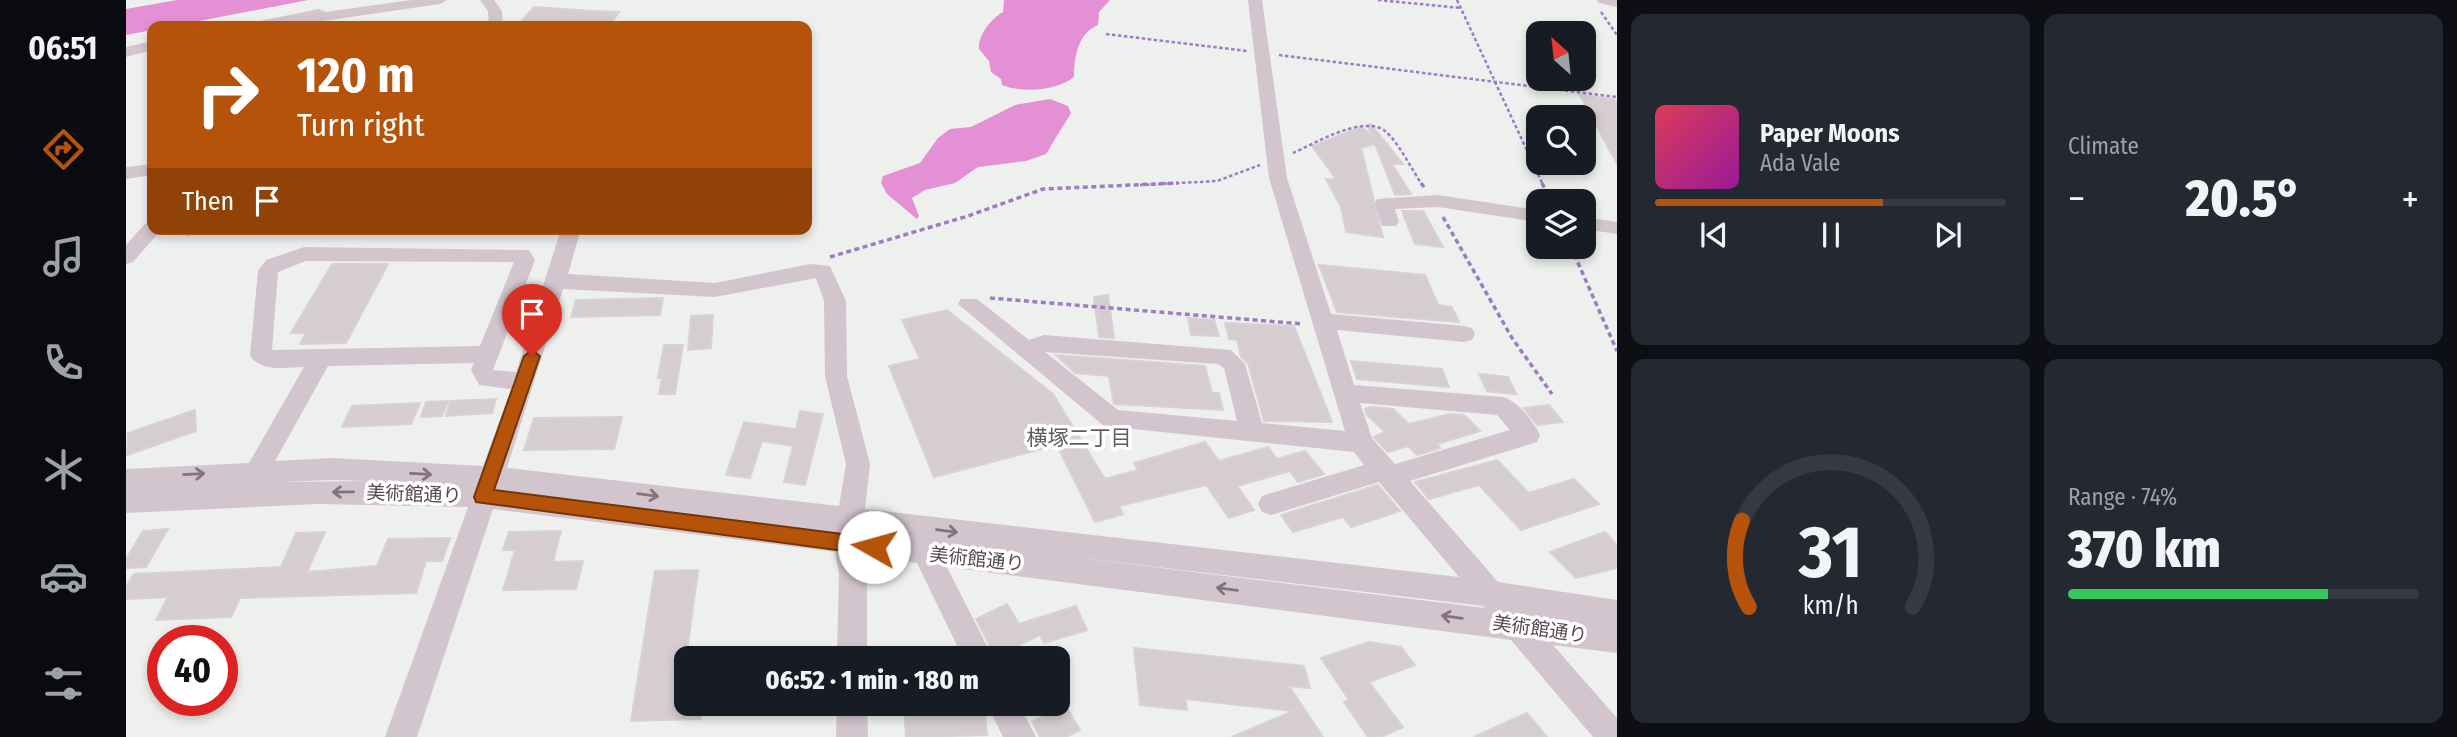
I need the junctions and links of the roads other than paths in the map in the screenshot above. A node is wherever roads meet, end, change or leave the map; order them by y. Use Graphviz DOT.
graph roads {
  1 [pos="383,0"];
  2 [pos="440,0"];
  3 [pos="487,0"];
  4 [pos="1255,0"];
  5 [pos="1617,3"];
  6 [pos="1601,4"];
  7 [pos="304,16"];
  8 [pos="280,21"];
  9 [pos="496,21"];
  10 [pos="147,49"];
  11 [pos="126,52"];
  12 [pos="147,171"];
  13 [pos="126,173"];
  14 [pos="1526,214"];
  15 [pos="1389,222"];
  16 [pos="1596,225"];
  17 [pos="1617,228"];
  18 [pos="147,234"];
  19 [pos="569,235"];
  20 [pos="126,257"];
  21 [pos="555,281"];
  22 [pos="969,304"];
  23 [pos="1323,323"];
  24 [pos="1464,334"];
  25 [pos="1027,351"];
  26 [pos="488,354"];
  27 [pos="321,358"];
  28 [pos="525,381"];
  29 [pos="1346,393"];
  30 [pos="1252,433"];
  31 [pos="1361,443"];
  32 [pos="257,471"];
  33 [pos="1388,473"];
  34 [pos="126,480"];
  35 [pos="486,487"];
  36 [pos="126,502"];
  37 [pos="1271,504"];
  38 [pos="848,531"];
  39 [pos="926,553"];
  40 [pos="1490,594"];
  41 [pos="1617,614"];
  42 [pos="1517,625"];
  43 [pos="1617,639"];
  44 [pos="852,646"];
  45 [pos="972,646"];
  46 [pos="852,716"];
  47 [pos="1009,716"];
  48 [pos="401,737"];
  49 [pos="852,737"];
  50 [pos="1020,737"];
  51 [pos="1613,737"];
  1 -- 7 [label="street"];
  2 -- 7 [label="street"];
  3 -- 9 [label="lane"];
  4 -- 23 [label="street"];
  5 -- 6 [label="street"];
  7 -- 8 [label="street"];
  10 -- 11 [label="lane"];
  12 -- 13 [label="street"];
  14 -- 15 [label="street"];
  16 -- 17 [label="street"];
  18 -- 20 [label="lane"];
  19 -- 21 [label="street"];
  21 -- 28 [label="street"];
  21 -- 38 [label="street"];
  22 -- 25 [label="street"];
  23 -- 24 [label="street"];
  23 -- 29 [label="street"];
  25 -- 30 [label="street"];
  25 -- 30 [label="street"];
  26 -- 27 [label="lane"];
  26 -- 27 [label="lane"];
  26 -- 28 [label="lane"];
  27 -- 32 [label="street"];
  28 -- 35 [label="street"];
  29 -- 31 [label="street"];
  29 -- 33 [label="street"];
  30 -- 31 [label="street"];
  31 -- 33 [label="street"];
  34 -- 32 [label="street, 美術館通り, one-way"];
  32 -- 35 [label="street, 美術館通り, one-way"];
  33 -- 37 [label="street"];
  33 -- 40 [label="street"];
  35 -- 36 [label="street, 美術館通り, one-way"];
  35 -- 38 [label="street, 美術館通り"];
  35 -- 48 [label="street"];
  38 -- 39 [label="street, 美術館通り"];
  38 -- 40 [label="street, 美術館通り, one-way"];
  38 -- 44 [label="street"];
  42 -- 39 [label="street, 美術館通り, one-way"];
  39 -- 45 [label="street"];
  40 -- 41 [label="street, 美術館通り"];
  40 -- 42 [label="street"];
  42 -- 43 [label="street, 美術館通り"];
  42 -- 51 [label="street"];
  46 -- 49 [label="street"];
  47 -- 50 [label="street"];
}
